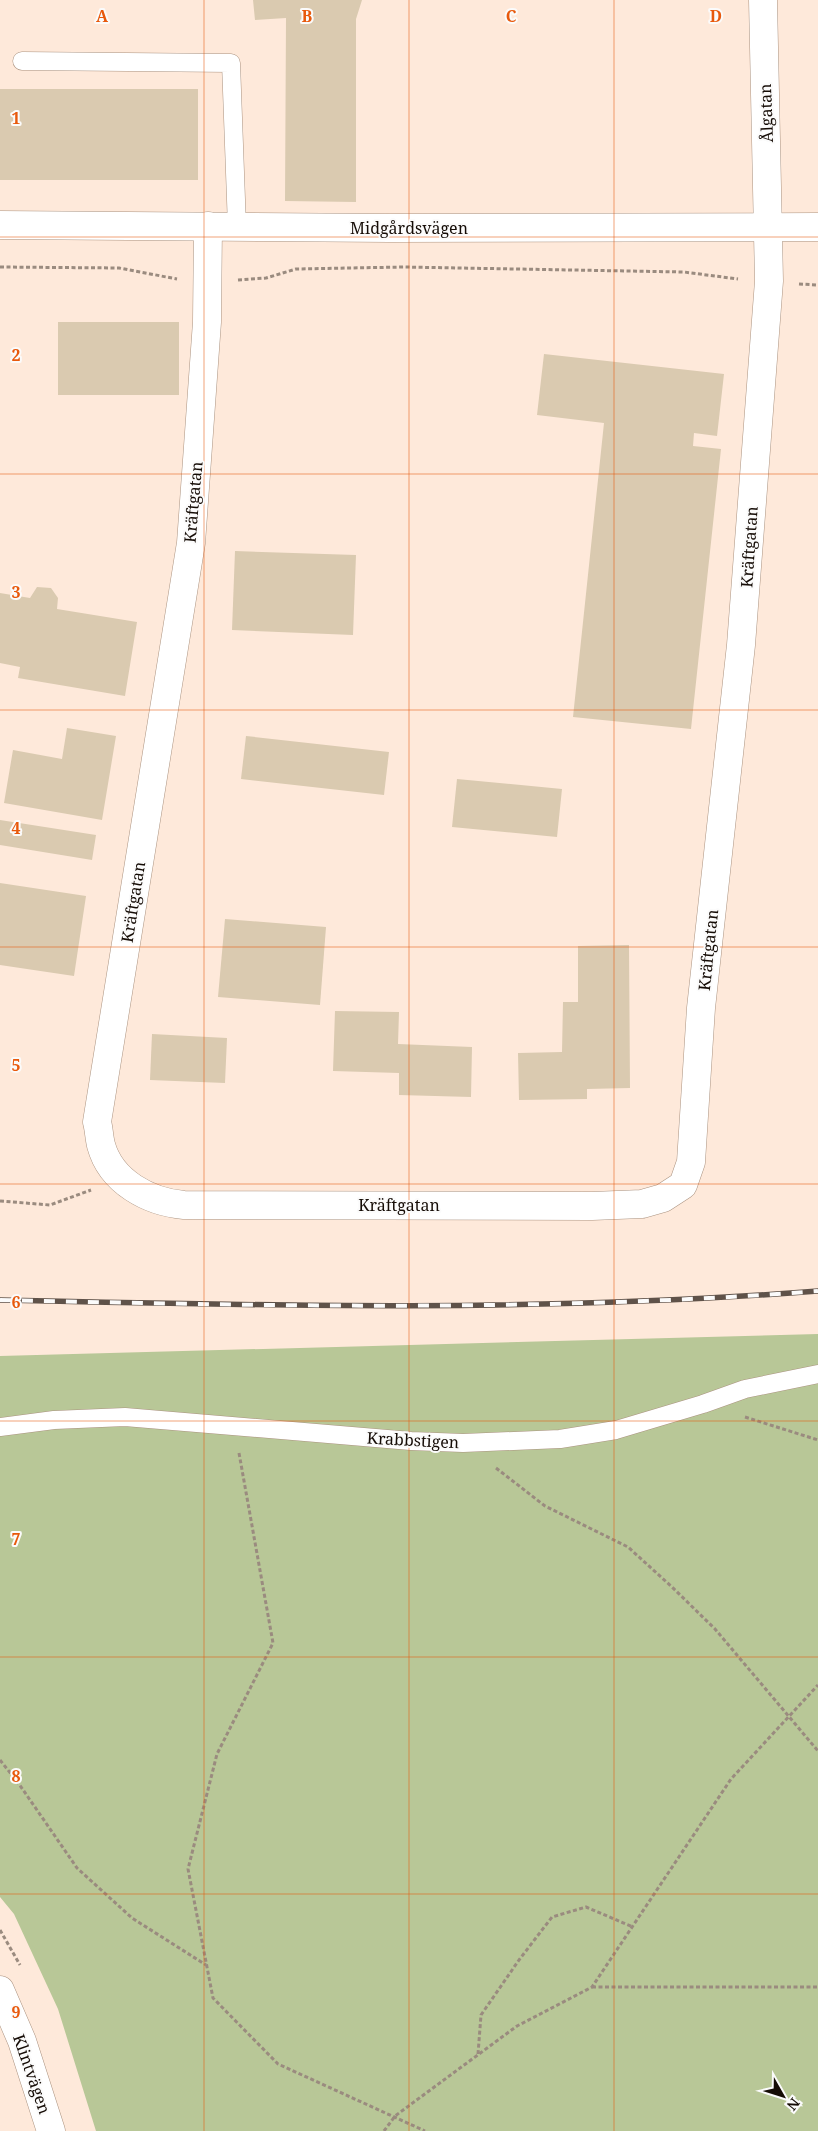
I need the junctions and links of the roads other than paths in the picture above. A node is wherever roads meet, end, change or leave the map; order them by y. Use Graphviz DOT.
graph roads {
  1 [pos="763,0"];
  2 [pos="22,61"];
  3 [pos="0,225"];
  4 [pos="208,226"];
  5 [pos="237,227"];
  6 [pos="769,227"];
  7 [pos="818,227"];
  8 [pos="818,1374"];
  9 [pos="0,1426"];
  10 [pos="0,1990"];
  11 [pos="51,2131"];
  1 -- 6 [label="street, Ålgatan"];
  2 -- 5 [label="lane"];
  3 -- 4 [label="street, Midgårdsvägen"];
  4 -- 5 [label="street, Midgårdsvägen"];
  4 -- 6 [label="street, Kräftgatan"];
  5 -- 6 [label="street, Midgårdsvägen"];
  6 -- 7 [label="street, Midgårdsvägen"];
  8 -- 9 [label="lane, Krabbstigen"];
  10 -- 11 [label="street, Klintvägen"];
}
